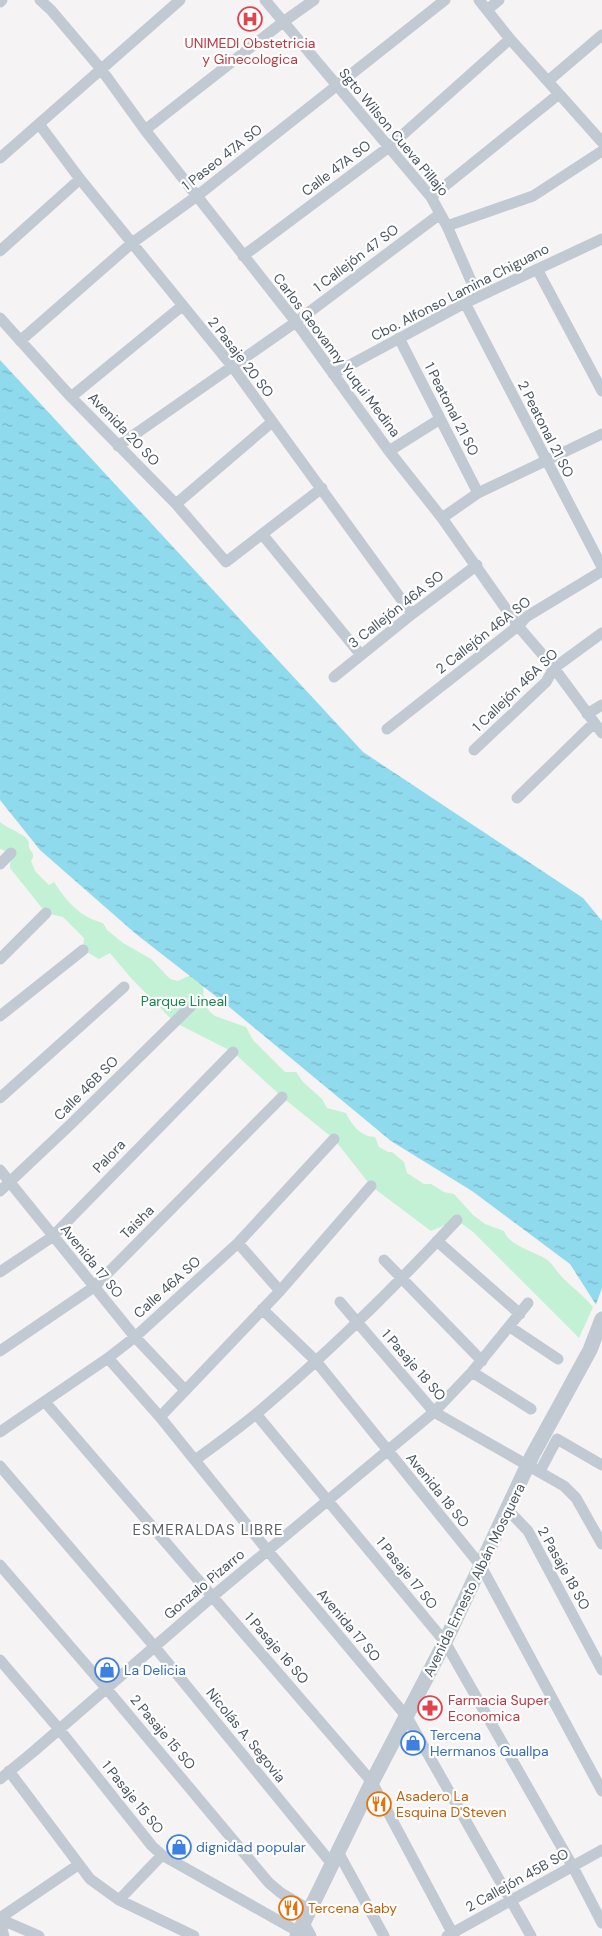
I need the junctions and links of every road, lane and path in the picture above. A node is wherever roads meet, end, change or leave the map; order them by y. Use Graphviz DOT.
graph roads {
  1 [pos="40,0"];
  2 [pos="180,0"];
  3 [pos="264,0"];
  4 [pos="314,0"];
  5 [pos="445,0"];
  6 [pos="479,0"];
  7 [pos="500,0"];
  8 [pos="487,10"];
  9 [pos="283,22"];
  10 [pos="602,35"];
  11 [pos="510,39"];
  12 [pos="101,69"];
  13 [pos="548,80"];
  14 [pos="336,86"];
  15 [pos="558,94"];
  16 [pos="39,124"];
  17 [pos="145,130"];
  18 [pos="602,142"];
  19 [pos="389,147"];
  20 [pos="602,151"];
  21 [pos="0,158"];
  22 [pos="80,179"];
  23 [pos="197,196"];
  24 [pos="431,197"];
  25 [pos="440,214"];
  26 [pos="447,226"];
  27 [pos="602,239"];
  28 [pos="132,243"];
  29 [pos="0,251"];
  30 [pos="243,256"];
  31 [pos="537,269"];
  32 [pos="478,297"];
  33 [pos="465,304"];
  34 [pos="182,306"];
  35 [pos="0,318"];
  36 [pos="296,322"];
  37 [pos="399,338"];
  38 [pos="20,341"];
  39 [pos="232,366"];
  40 [pos="333,374"];
  41 [pos="602,391"];
  42 [pos="71,397"];
  43 [pos="440,419"];
  44 [pos="272,422"];
  45 [pos="602,434"];
  46 [pos="118,446"];
  47 [pos="389,451"];
  48 [pos="545,460"];
  49 [pos="322,488"];
  50 [pos="478,493"];
  51 [pos="176,504"];
  52 [pos="442,518"];
  53 [pos="262,534"];
  54 [pos="476,565"];
  55 [pos="602,567"];
  56 [pos="602,571"];
  57 [pos="412,614"];
  58 [pos="518,626"];
  59 [pos="602,633"];
  60 [pos="360,655"];
  61 [pos="554,668"];
  62 [pos="334,677"];
  63 [pos="602,705"];
  64 [pos="591,719"];
  65 [pos="387,729"];
  66 [pos="602,733"];
  67 [pos="474,750"];
  68 [pos="518,798"];
  69 [pos="11,853"];
  70 [pos="0,864"];
  71 [pos="46,913"];
  72 [pos="83,950"];
  73 [pos="0,959"];
  74 [pos="124,987"];
  75 [pos="191,1006"];
  76 [pos="0,1016"];
  77 [pos="233,1052"];
  78 [pos="282,1097"];
  79 [pos="0,1098"];
  80 [pos="334,1139"];
  81 [pos="0,1170"];
  82 [pos="10,1183"];
  83 [pos="371,1186"];
  84 [pos="0,1190"];
  85 [pos="457,1220"];
  86 [pos="52,1237"];
  87 [pos="437,1242"];
  88 [pos="238,1243"];
  89 [pos="384,1260"];
  90 [pos="0,1272"];
  91 [pos="402,1279"];
  92 [pos="94,1287"];
  93 [pos="280,1291"];
  94 [pos="340,1302"];
  95 [pos="528,1303"];
  96 [pos="262,1309"];
  97 [pos="520,1314"];
  98 [pos="602,1319"];
  99 [pos="357,1322"];
  100 [pos="510,1327"];
  101 [pos="135,1337"];
  102 [pos="0,1351"];
  103 [pos="108,1358"];
  104 [pos="558,1359"];
  105 [pos="315,1360"];
  106 [pos="482,1361"];
  107 [pos="472,1372"];
  108 [pos="185,1390"];
  109 [pos="45,1402"];
  110 [pos="531,1409"];
  111 [pos="434,1412"];
  112 [pos="256,1414"];
  113 [pos="160,1417"];
  114 [pos="0,1432"];
  115 [pos="387,1450"];
  116 [pos="195,1460"];
  117 [pos="534,1464"];
  118 [pos="602,1465"];
  119 [pos="0,1466"];
  120 [pos="328,1499"];
  121 [pos="508,1510"];
  122 [pos="602,1544"];
  123 [pos="268,1551"];
  124 [pos="0,1566"];
  125 [pos="481,1566"];
  126 [pos="212,1596"];
  127 [pos="445,1642"];
  128 [pos="154,1646"];
  129 [pos="0,1660"];
  130 [pos="602,1670"];
  131 [pos="106,1688"];
  132 [pos="407,1717"];
  133 [pos="59,1729"];
  134 [pos="4,1775"];
  135 [pos="372,1782"];
  136 [pos="602,1791"];
  137 [pos="602,1850"];
  138 [pos="162,1855"];
  139 [pos="335,1858"];
  140 [pos="78,1865"];
  141 [pos="572,1867"];
  142 [pos="119,1900"];
  143 [pos="512,1900"];
  144 [pos="0,1920"];
  145 [pos="602,1923"];
  146 [pos="304,1927"];
  147 [pos="451,1935"];
  148 [pos="4,1936"];
  149 [pos="39,1936"];
  150 [pos="194,1936"];
  151 [pos="384,1936"];
  152 [pos="531,1936"];
  1 -- 12 [label="street, Carlos Geovanny Yuqui Medina"];
  2 -- 12 [label="street"];
  3 -- 9 [label="street, Sgto Wilson Cueva Pillajo"];
  4 -- 9 [label="street"];
  5 -- 14 [label="street, 1 Paseo 47A SO"];
  6 -- 8 [label="street"];
  7 -- 8 [label="street"];
  8 -- 11 [label="street"];
  9 -- 14 [label="street, Sgto Wilson Cueva Pillajo"];
  9 -- 17 [label="street"];
  10 -- 13 [label="street"];
  11 -- 13 [label="street"];
  11 -- 19 [label="street, Calle 47A SO"];
  12 -- 16 [label="street"];
  12 -- 17 [label="street, Carlos Geovanny Yuqui Medina"];
  13 -- 15 [label="street"];
  14 -- 19 [label="street, Sgto Wilson Cueva Pillajo"];
  14 -- 23 [label="street, 1 Paseo 47A SO"];
  15 -- 18 [label="street"];
  15 -- 24 [label="street"];
  16 -- 21 [label="street"];
  16 -- 22 [label="street, 2 Pasaje 20 SO"];
  17 -- 23 [label="street, Carlos Geovanny Yuqui Medina"];
  19 -- 24 [label="street, Sgto Wilson Cueva Pillajo"];
  19 -- 30 [label="street, Calle 47A SO"];
  20 -- 26 [label="street"];
  22 -- 28 [label="street, 2 Pasaje 20 SO"];
  22 -- 29 [label="street"];
  23 -- 28 [label="street, 1 Paseo 47A SO"];
  23 -- 30 [label="street, Carlos Geovanny Yuqui Medina"];
  24 -- 25 [label="street, Sgto Wilson Cueva Pillajo"];
  25 -- 26 [label="street, Sgto Wilson Cueva Pillajo"];
  25 -- 36 [label="street, 1 Callejón 47 SO"];
  26 -- 32 [label="street, Sgto Wilson Cueva Pillajo"];
  27 -- 31 [label="street, Cbo. Alfonso Lamina Chiguano"];
  28 -- 34 [label="street, 2 Pasaje 20 SO"];
  28 -- 38 [label="street, 1 Paseo 47A SO"];
  30 -- 36 [label="street, Carlos Geovanny Yuqui Medina"];
  31 -- 32 [label="street, Cbo. Alfonso Lamina Chiguano"];
  31 -- 41 [label="street"];
  32 -- 33 [label="street, Cbo. Alfonso Lamina Chiguano"];
  33 -- 37 [label="street, Cbo. Alfonso Lamina Chiguano"];
  33 -- 48 [label="street, 2 Peatonal 21 SO"];
  34 -- 39 [label="street, 2 Pasaje 20 SO"];
  34 -- 42 [label="street"];
  35 -- 38 [label="street, Avenida 20 SO"];
  36 -- 39 [label="street, 1 Callejón 47 SO"];
  36 -- 40 [label="street, Carlos Geovanny Yuqui Medina"];
  37 -- 40 [label="street, Cbo. Alfonso Lamina Chiguano"];
  37 -- 43 [label="street, 1 Peatonal 21 SO"];
  38 -- 42 [label="street, Avenida 20 SO"];
  39 -- 44 [label="street, 2 Pasaje 20 SO"];
  39 -- 46 [label="street, 1 Callejón 47 SO"];
  40 -- 47 [label="street, Carlos Geovanny Yuqui Medina"];
  42 -- 46 [label="street, Avenida 20 SO"];
  43 -- 47 [label="street"];
  43 -- 50 [label="street, 1 Peatonal 21 SO"];
  44 -- 49 [label="street, 2 Pasaje 20 SO"];
  44 -- 51 [label="street"];
  45 -- 48 [label="street"];
  46 -- 51 [label="street, Avenida 20 SO"];
  47 -- 52 [label="street, Carlos Geovanny Yuqui Medina"];
  48 -- 50 [label="street"];
  48 -- 55 [label="street, 2 Peatonal 21 SO"];
  49 -- 53 [label="street"];
  49 -- 57 [label="street, 2 Pasaje 20 SO"];
  50 -- 52 [label="street"];
  51 -- 53 [label="street, Avenida 20 SO"];
  52 -- 54 [label="street, Carlos Geovanny Yuqui Medina"];
  53 -- 60 [label="street"];
  54 -- 57 [label="street, 3 Callejón 46A SO"];
  54 -- 58 [label="street, Carlos Geovanny Yuqui Medina"];
  56 -- 58 [label="street, 2 Callejón 46A SO"];
  57 -- 60 [label="street, 3 Callejón 46A SO"];
  58 -- 61 [label="street, Carlos Geovanny Yuqui Medina"];
  58 -- 65 [label="street, 2 Callejón 46A SO"];
  59 -- 61 [label="street, 1 Callejón 46A SO"];
  60 -- 62 [label="street, 3 Callejón 46A SO"];
  61 -- 64 [label="street, Carlos Geovanny Yuqui Medina"];
  61 -- 67 [label="street, 1 Callejón 46A SO"];
  63 -- 64 [label="street"];
  64 -- 66 [label="street, Carlos Geovanny Yuqui Medina"];
  64 -- 68 [label="street"];
  69 -- 70 [label="street"];
  71 -- 73 [label="street"];
  72 -- 76 [label="street"];
  74 -- 79 [label="street"];
  75 -- 82 [label="street, Calle 46B SO"];
  77 -- 86 [label="street, Palora"];
  78 -- 92 [label="street, Taisha"];
  80 -- 88 [label="street, Calle 46A SO"];
  81 -- 82 [label="street, Avenida 17 SO"];
  82 -- 84 [label="street, Calle 46B SO"];
  82 -- 86 [label="street, Avenida 17 SO"];
  83 -- 93 [label="street"];
  85 -- 87 [label="street"];
  86 -- 90 [label="street, Palora"];
  86 -- 92 [label="street, Avenida 17 SO"];
  87 -- 91 [label="street"];
  87 -- 97 [label="street"];
  88 -- 93 [label="street"];
  88 -- 101 [label="street, Calle 46A SO"];
  89 -- 91 [label="street"];
  91 -- 99 [label="street"];
  91 -- 106 [label="street"];
  92 -- 101 [label="street, Avenida 17 SO"];
  92 -- 102 [label="street, Taisha"];
  93 -- 96 [label="street"];
  94 -- 99 [label="street, 1 Pasaje 18 SO"];
  95 -- 97 [label="street, Gonzalo Pizarro"];
  96 -- 105 [label="street, Avenida 18 SO"];
  96 -- 108 [label="street"];
  97 -- 100 [label="street, Gonzalo Pizarro"];
  98 -- 117 [label="street, Avenida Ernesto Albán Mosquera"];
  99 -- 105 [label="street"];
  99 -- 111 [label="street, 1 Pasaje 18 SO"];
  100 -- 104 [label="street"];
  100 -- 106 [label="street, Gonzalo Pizarro"];
  101 -- 103 [label="street, Calle 46A SO"];
  101 -- 108 [label="street, Avenida 17 SO"];
  103 -- 109 [label="street, Calle 46A SO"];
  103 -- 113 [label="street, Avenida 17 SO"];
  105 -- 112 [label="street"];
  105 -- 115 [label="street, Avenida 18 SO"];
  106 -- 107 [label="street, Gonzalo Pizarro"];
  107 -- 110 [label="street"];
  107 -- 111 [label="street, Gonzalo Pizarro"];
  108 -- 113 [label="street"];
  109 -- 114 [label="street, Calle 46A SO"];
  109 -- 126 [label="street, 1 Pasaje 16 SO"];
  111 -- 115 [label="street, Gonzalo Pizarro"];
  111 -- 117 [label="street, 1 Pasaje 18 SO"];
  112 -- 116 [label="street"];
  112 -- 120 [label="street, 1 Pasaje 17 SO"];
  113 -- 116 [label="street, Avenida 17 SO"];
  115 -- 120 [label="street, Gonzalo Pizarro"];
  115 -- 125 [label="street, Avenida 18 SO"];
  116 -- 123 [label="street, Avenida 17 SO"];
  117 -- 118 [label="street"];
  117 -- 121 [label="street, Avenida Ernesto Albán Mosquera"];
  117 -- 122 [label="street, 1 Pasaje 18 SO"];
  119 -- 128 [label="street, Nicolás A. Segovia"];
  120 -- 123 [label="street, Gonzalo Pizarro"];
  120 -- 127 [label="street, 1 Pasaje 17 SO"];
  121 -- 125 [label="street, Avenida Ernesto Albán Mosquera"];
  121 -- 130 [label="street, 2 Pasaje 18 SO"];
  123 -- 126 [label="street, Gonzalo Pizarro"];
  123 -- 132 [label="street, Avenida 17 SO"];
  124 -- 131 [label="street, 2 Pasaje 15 SO"];
  125 -- 127 [label="street, Avenida Ernesto Albán Mosquera"];
  125 -- 136 [label="street, Avenida 18 SO"];
  126 -- 128 [label="street, Gonzalo Pizarro"];
  126 -- 135 [label="street, 1 Pasaje 16 SO"];
  127 -- 132 [label="street, Avenida Ernesto Albán Mosquera"];
  127 -- 141 [label="street, 1 Pasaje 17 SO"];
  128 -- 131 [label="street, Gonzalo Pizarro"];
  128 -- 139 [label="street, Nicolás A. Segovia"];
  129 -- 133 [label="street, 1 Pasaje 15 SO"];
  131 -- 133 [label="street, Gonzalo Pizarro"];
  131 -- 146 [label="street, 2 Pasaje 15 SO"];
  132 -- 135 [label="street, Avenida Ernesto Albán Mosquera"];
  132 -- 143 [label="street, Avenida 17 SO"];
  133 -- 134 [label="street, Gonzalo Pizarro"];
  133 -- 138 [label="street, 1 Pasaje 15 SO"];
  134 -- 140 [label="street"];
  135 -- 139 [label="street, Avenida Ernesto Albán Mosquera"];
  135 -- 147 [label="street, 1 Pasaje 16 SO"];
  137 -- 141 [label="street, 2 Callejón 45B SO"];
  138 -- 142 [label="street"];
  138 -- 146 [label="street, 1 Pasaje 15 SO"];
  139 -- 146 [label="street, Avenida Ernesto Albán Mosquera"];
  139 -- 151 [label="street, Nicolás A. Segovia"];
  140 -- 142 [label="street"];
  140 -- 144 [label="street"];
  141 -- 143 [label="street, 2 Callejón 45B SO"];
  141 -- 145 [label="street, 1 Pasaje 17 SO"];
  142 -- 150 [label="street"];
  143 -- 147 [label="street, 2 Callejón 45B SO"];
  143 -- 152 [label="street, Avenida 17 SO"];
  144 -- 148 [label="street"];
  144 -- 149 [label="street"];
}
